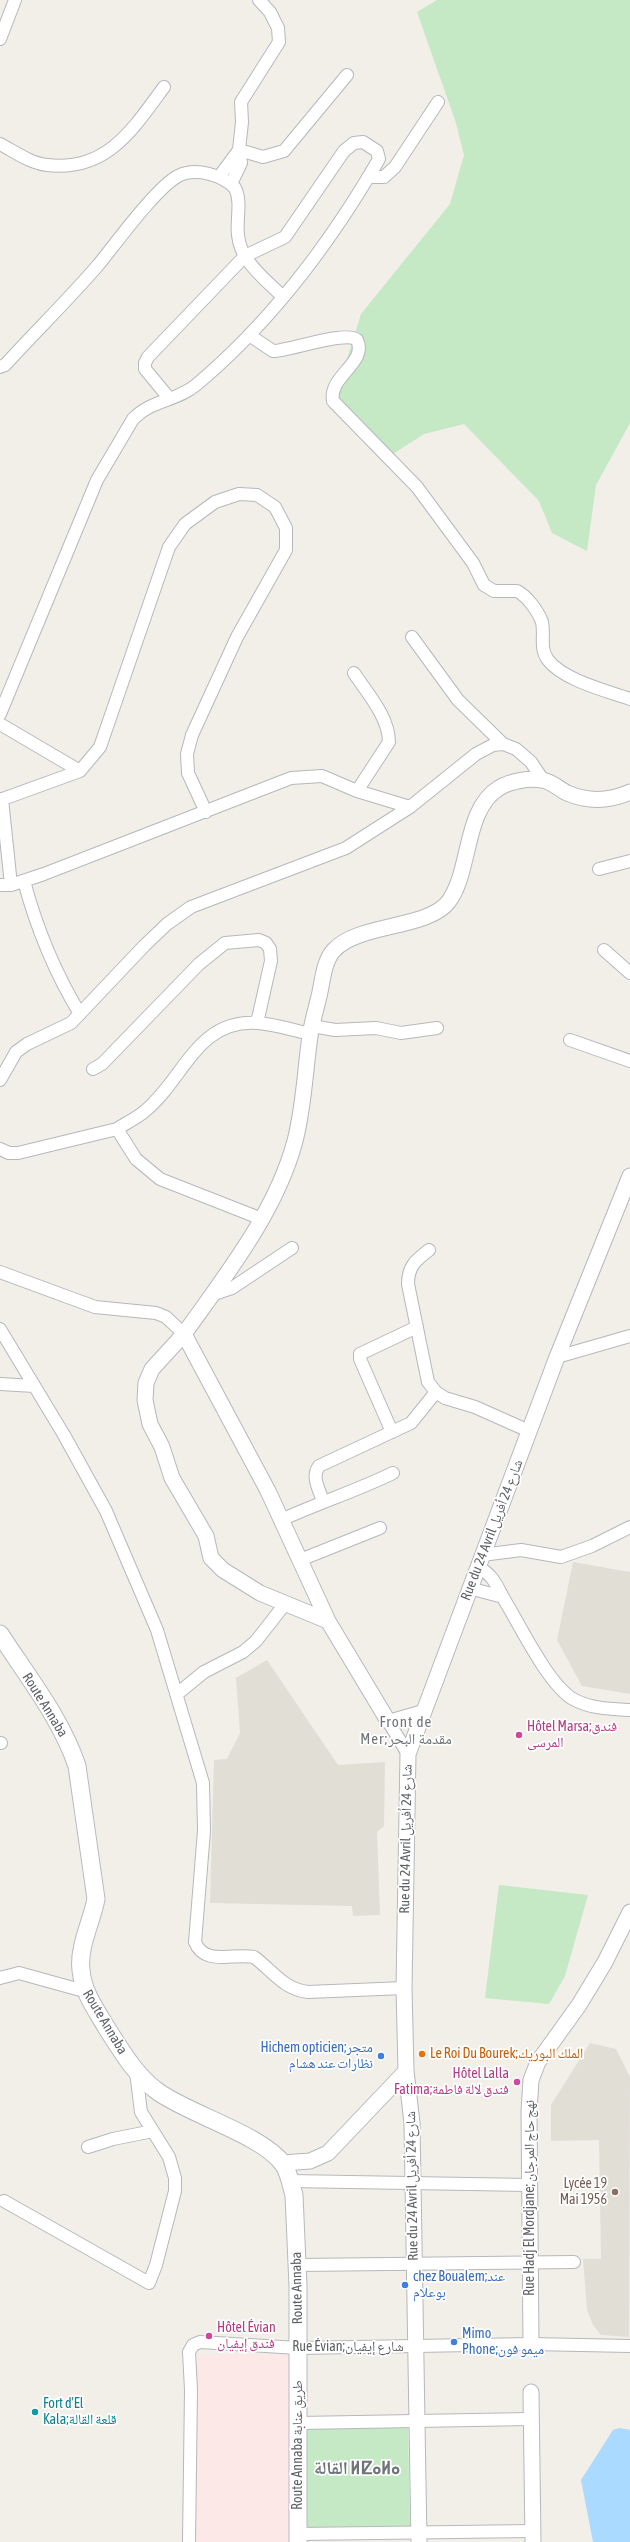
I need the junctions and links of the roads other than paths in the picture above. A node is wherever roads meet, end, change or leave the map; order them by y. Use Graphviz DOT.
graph roads {
  1 [pos="16,0"];
  2 [pos="259,0"];
  3 [pos="0,39"];
  4 [pos="347,75"];
  5 [pos="164,87"];
  6 [pos="438,102"];
  7 [pos="0,144"];
  8 [pos="239,150"];
  9 [pos="219,177"];
  10 [pos="368,177"];
  11 [pos="231,184"];
  12 [pos="245,256"];
  13 [pos="283,297"];
  14 [pos="249,335"];
  15 [pos="0,367"];
  16 [pos="169,398"];
  17 [pos="412,637"];
  18 [pos="354,674"];
  19 [pos="630,699"];
  20 [pos="0,714"];
  21 [pos="0,724"];
  22 [pos="503,744"];
  23 [pos="80,771"];
  24 [pos="543,780"];
  25 [pos="357,791"];
  26 [pos="630,792"];
  27 [pos="1,800"];
  28 [pos="410,807"];
  29 [pos="206,812"];
  30 [pos="630,861"];
  31 [pos="599,869"];
  32 [pos="24,881"];
  33 [pos="5,885"];
  34 [pos="604,950"];
  35 [pos="630,973"];
  36 [pos="80,1014"];
  37 [pos="257,1023"];
  38 [pos="437,1028"];
  39 [pos="311,1030"];
  40 [pos="570,1040"];
  41 [pos="630,1061"];
  42 [pos="93,1069"];
  43 [pos="0,1080"];
  44 [pos="117,1129"];
  45 [pos="0,1149"];
  46 [pos="630,1176"];
  47 [pos="262,1219"];
  48 [pos="292,1248"];
  49 [pos="429,1250"];
  50 [pos="0,1272"];
  51 [pos="211,1295"];
  52 [pos="417,1327"];
  53 [pos="0,1329"];
  54 [pos="184,1334"];
  55 [pos="630,1336"];
  56 [pos="557,1357"];
  57 [pos="0,1384"];
  58 [pos="34,1386"];
  59 [pos="436,1392"];
  60 [pos="529,1431"];
  61 [pos="392,1432"];
  62 [pos="393,1473"];
  63 [pos="323,1501"];
  64 [pos="281,1520"];
  65 [pos="630,1527"];
  66 [pos="380,1528"];
  67 [pos="300,1560"];
  68 [pos="480,1561"];
  69 [pos="470,1588"];
  70 [pos="502,1597"];
  71 [pos="285,1604"];
  72 [pos="328,1621"];
  73 [pos="0,1634"];
  74 [pos="177,1694"];
  75 [pos="630,1710"];
  76 [pos="423,1711"];
  77 [pos="388,1721"];
  78 [pos="408,1754"];
  79 [pos="630,1912"];
  80 [pos="0,1978"];
  81 [pos="404,1988"];
  82 [pos="84,1991"];
  83 [pos="406,2071"];
  84 [pos="136,2072"];
  85 [pos="153,2131"];
  86 [pos="88,2147"];
  87 [pos="283,2163"];
  88 [pos="290,2181"];
  89 [pos="412,2182"];
  90 [pos="529,2185"];
  91 [pos="4,2201"];
  92 [pos="574,2262"];
  93 [pos="530,2263"];
  94 [pos="414,2264"];
  95 [pos="297,2265"];
  96 [pos="531,2344"];
  97 [pos="630,2346"];
  98 [pos="415,2347"];
  99 [pos="298,2348"];
  100 [pos="531,2392"];
  101 [pos="531,2419"];
  102 [pos="416,2421"];
  103 [pos="299,2423"];
  104 [pos="533,2536"];
  105 [pos="298,2538"];
  106 [pos="419,2538"];
  107 [pos="189,2542"];
  1 -- 3 [label="street"];
  2 -- 8 [label="street"];
  4 -- 8 [label="street"];
  5 -- 7 [label="street"];
  6 -- 10 [label="street"];
  8 -- 9 [label="street"];
  8 -- 11 [label="street"];
  9 -- 11 [label="street"];
  9 -- 15 [label="street"];
  10 -- 12 [label="street"];
  10 -- 13 [label="street"];
  11 -- 12 [label="street"];
  12 -- 13 [label="street"];
  12 -- 16 [label="street"];
  13 -- 14 [label="street"];
  14 -- 16 [label="street"];
  14 -- 19 [label="street"];
  16 -- 20 [label="street"];
  17 -- 22 [label="street"];
  18 -- 25 [label="street"];
  21 -- 23 [label="street"];
  22 -- 24 [label="street"];
  22 -- 28 [label="street"];
  23 -- 27 [label="street"];
  23 -- 29 [label="street"];
  24 -- 26 [label="street"];
  24 -- 39 [label="street"];
  25 -- 28 [label="street"];
  25 -- 29 [label="street"];
  27 -- 33 [label="street"];
  28 -- 36 [label="street"];
  29 -- 32 [label="street"];
  30 -- 31 [label="street"];
  32 -- 33 [label="street"];
  32 -- 36 [label="street"];
  34 -- 35 [label="street"];
  36 -- 43 [label="street"];
  37 -- 39 [label="street"];
  37 -- 42 [label="street"];
  37 -- 44 [label="street"];
  38 -- 39 [label="street"];
  39 -- 47 [label="street"];
  40 -- 41 [label="street"];
  44 -- 45 [label="street"];
  44 -- 47 [label="street"];
  46 -- 56 [label="street, Rue du 24 Avril شارع 24 أفريل"];
  47 -- 51 [label="street"];
  48 -- 51 [label="street"];
  49 -- 52 [label="street"];
  50 -- 54 [label="street"];
  51 -- 54 [label="street"];
  52 -- 59 [label="street"];
  52 -- 61 [label="street"];
  53 -- 58 [label="street"];
  54 -- 64 [label="street"];
  54 -- 71 [label="street"];
  55 -- 56 [label="street"];
  56 -- 60 [label="street, Rue du 24 Avril شارع 24 أفريل"];
  57 -- 58 [label="street"];
  58 -- 74 [label="street"];
  59 -- 60 [label="street"];
  59 -- 61 [label="street"];
  60 -- 68 [label="street, Rue du 24 Avril شارع 24 أفريل"];
  61 -- 63 [label="street"];
  62 -- 63 [label="street"];
  63 -- 64 [label="street"];
  64 -- 67 [label="street"];
  65 -- 68 [label="street"];
  66 -- 67 [label="street"];
  67 -- 72 [label="street"];
  68 -- 69 [label="street, Rue du 24 Avril شارع 24 أفريل"];
  68 -- 70 [label="street"];
  69 -- 70 [label="street"];
  69 -- 76 [label="street, Rue du 24 Avril شارع 24 أفريل"];
  70 -- 75 [label="street"];
  71 -- 72 [label="street"];
  71 -- 74 [label="street"];
  72 -- 77 [label="street"];
  73 -- 82 [label="main road, Route Annaba"];
  74 -- 81 [label="street"];
  76 -- 77 [label="street"];
  76 -- 78 [label="street, Rue du 24 Avril شارع 24 أفريل"];
  77 -- 78 [label="street"];
  78 -- 81 [label="street, Rue du 24 Avril شارع 24 أفريل"];
  79 -- 90 [label="street, Rue Hadj El Mordjane; نهج حاج المرجان"];
  80 -- 82 [label="street"];
  81 -- 83 [label="street, Rue du 24 Avril شارع 24 أفريل"];
  82 -- 84 [label="main road, Route Annaba"];
  83 -- 87 [label="street"];
  83 -- 89 [label="street, Rue du 24 Avril شارع 24 أفريل"];
  84 -- 85 [label="street"];
  84 -- 87 [label="main road, Route Annaba"];
  85 -- 86 [label="street"];
  85 -- 91 [label="street"];
  87 -- 88 [label="main road, Route Annaba"];
  88 -- 89 [label="street"];
  88 -- 95 [label="main road, Route Annaba"];
  89 -- 90 [label="street"];
  89 -- 94 [label="street, Rue du 24 Avril شارع 24 أفريل"];
  90 -- 93 [label="street, Rue Hadj El Mordjane; نهج حاج المرجان"];
  92 -- 93 [label="street"];
  93 -- 94 [label="street"];
  93 -- 96 [label="street, Rue Hadj El Mordjane; نهج حاج المرجان"];
  94 -- 95 [label="street"];
  94 -- 98 [label="street, Rue du 24 Avril شارع 24 أفريل"];
  95 -- 99 [label="main road, Route Annaba"];
  96 -- 97 [label="street, Rue Évian;شارع إيفيان"];
  96 -- 98 [label="street, Rue Évian;شارع إيفيان"];
  98 -- 99 [label="street, Rue Évian;شارع إيفيان"];
  98 -- 102 [label="street, Rue du 24 Avril شارع 24 أفريل"];
  99 -- 103 [label="main road, Route Annaba طريق عنابة"];
  99 -- 107 [label="street, Rue Évian;شارع إيفيان"];
  100 -- 101 [label="street"];
  101 -- 102 [label="street"];
  101 -- 104 [label="street"];
  102 -- 103 [label="street"];
  102 -- 106 [label="street, Rue du 24 Avril شارع 24 أفريل"];
  103 -- 105 [label="main road, Route Annaba طريق عنابة"];
  104 -- 106 [label="street"];
  105 -- 106 [label="street"];
}
